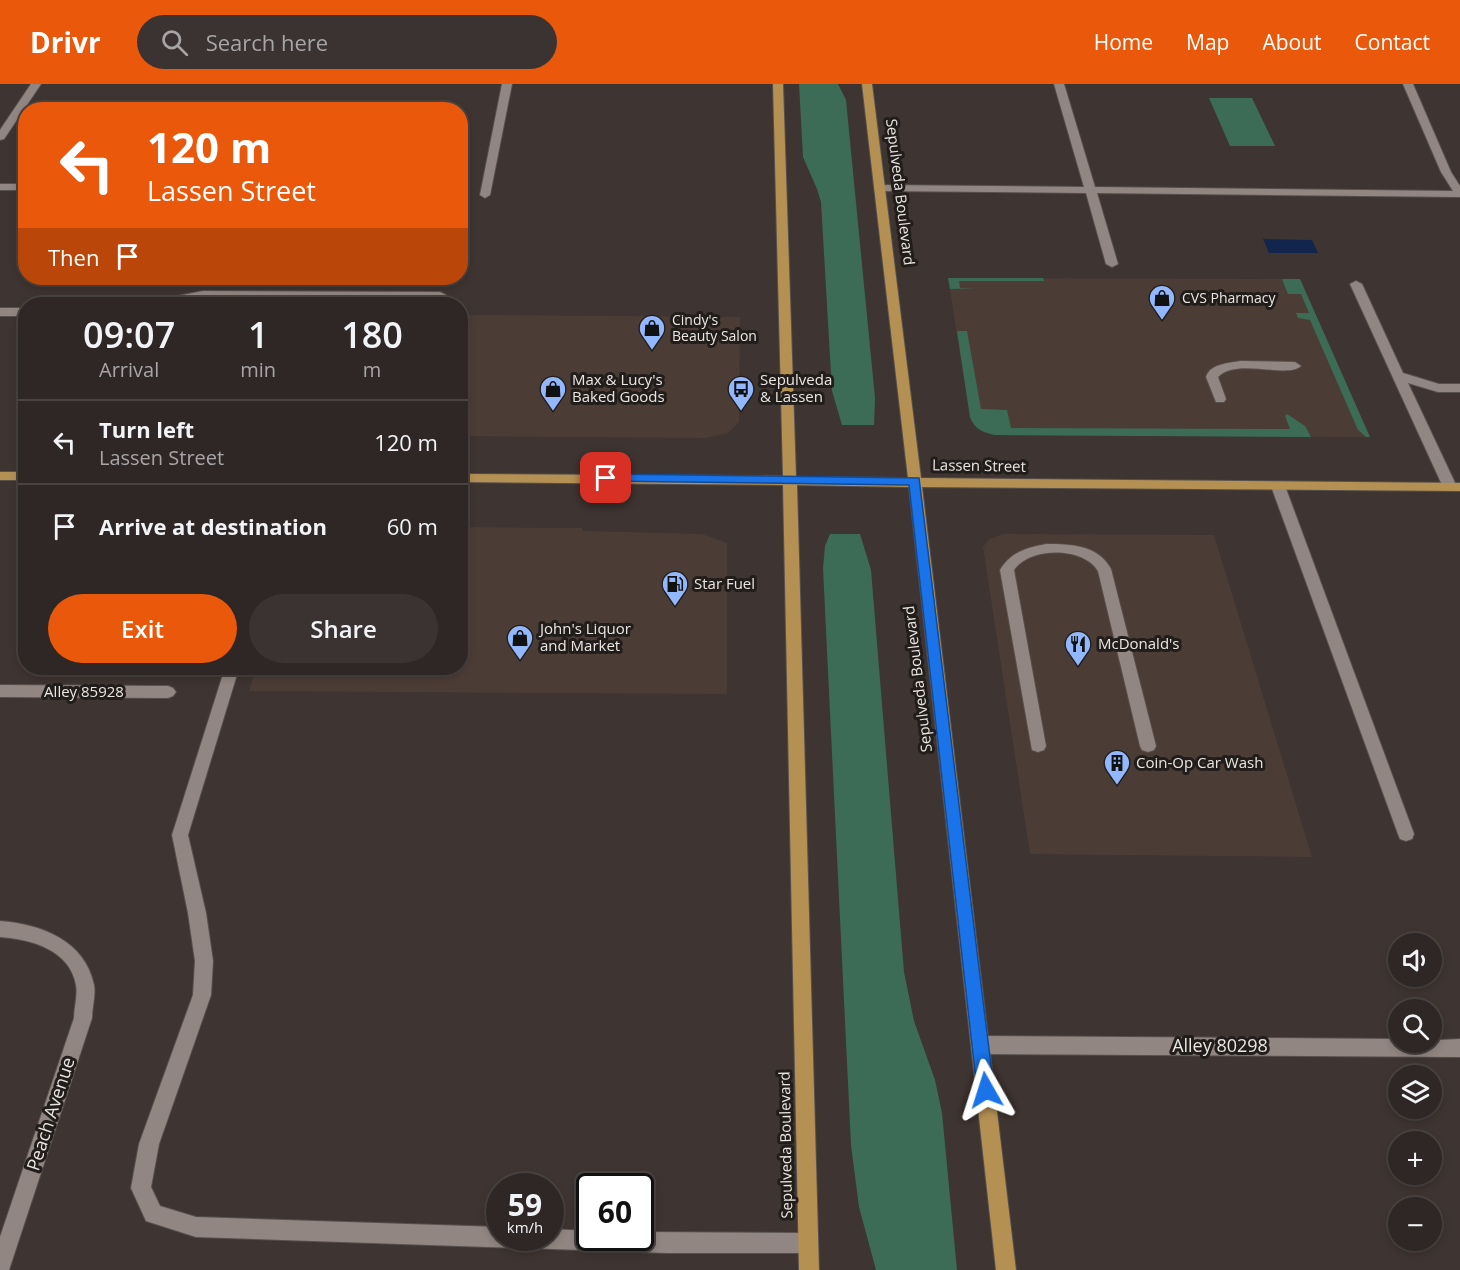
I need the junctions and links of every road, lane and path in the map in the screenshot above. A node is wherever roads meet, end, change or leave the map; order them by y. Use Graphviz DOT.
graph roads {
  1 [pos="36,84"];
  2 [pos="507,84"];
  3 [pos="778,84"];
  4 [pos="867,84"];
  5 [pos="1059,84"];
  6 [pos="1408,84"];
  7 [pos="24,102"];
  8 [pos="18,110"];
  9 [pos="0,137"];
  10 [pos="0,187"];
  11 [pos="18,187"];
  12 [pos="879,188"];
  13 [pos="1090,190"];
  14 [pos="1460,194"];
  15 [pos="485,195"];
  16 [pos="1112,264"];
  17 [pos="1356,284"];
  18 [pos="440,296"];
  19 [pos="187,297"];
  20 [pos="0,312"];
  21 [pos="18,312"];
  22 [pos="1295,366"];
  23 [pos="1400,376"];
  24 [pos="1460,388"];
  25 [pos="1220,399"];
  26 [pos="0,476"];
  27 [pos="18,476"];
  28 [pos="468,478"];
  29 [pos="789,480"];
  30 [pos="914,481"];
  31 [pos="1278,486"];
  32 [pos="1455,487"];
  33 [pos="230,675"];
  34 [pos="0,691"];
  35 [pos="168,692"];
  36 [pos="1038,746"];
  37 [pos="1148,746"];
  38 [pos="1406,834"];
  39 [pos="0,929"];
  40 [pos="981,1045"];
  41 [pos="1460,1048"];
  42 [pos="486,1237"];
  43 [pos="564,1240"];
  44 [pos="808,1243"];
  45 [pos="0,1267"];
  46 [pos="809,1270"];
  47 [pos="1006,1270"];
  1 -- 7 [label="street"];
  2 -- 15 [label="street"];
  3 -- 29 [label="main road, Sepulveda Boulevard"];
  4 -- 12 [label="main road, Sepulveda Boulevard"];
  5 -- 13 [label="street"];
  6 -- 14 [label="street"];
  8 -- 9 [label="street"];
  10 -- 11 [label="street"];
  12 -- 13 [label="street"];
  12 -- 30 [label="main road, Sepulveda Boulevard"];
  13 -- 14 [label="street"];
  13 -- 16 [label="street"];
  17 -- 23 [label="street"];
  18 -- 19 [label="street"];
  20 -- 21 [label="street"];
  22 -- 25 [label="street"];
  23 -- 24 [label="street"];
  23 -- 32 [label="street"];
  26 -- 27 [label="main road"];
  28 -- 29 [label="main road, Lassen Street"];
  29 -- 30 [label="main road, Lassen Street"];
  29 -- 44 [label="main road, Sepulveda Boulevard"];
  30 -- 31 [label="main road, Lassen Street"];
  30 -- 40 [label="main road, Sepulveda Boulevard"];
  31 -- 32 [label="main road, Lassen Street"];
  31 -- 38 [label="street"];
  33 -- 42 [label="street"];
  34 -- 35 [label="street, Alley 85928"];
  36 -- 37 [label="street"];
  39 -- 45 [label="street, Peach Avenue"];
  40 -- 41 [label="street, Alley 80298"];
  40 -- 47 [label="main road, Sepulveda Boulevard"];
  43 -- 44 [label="street"];
  44 -- 46 [label="main road, Sepulveda Boulevard"];
}
